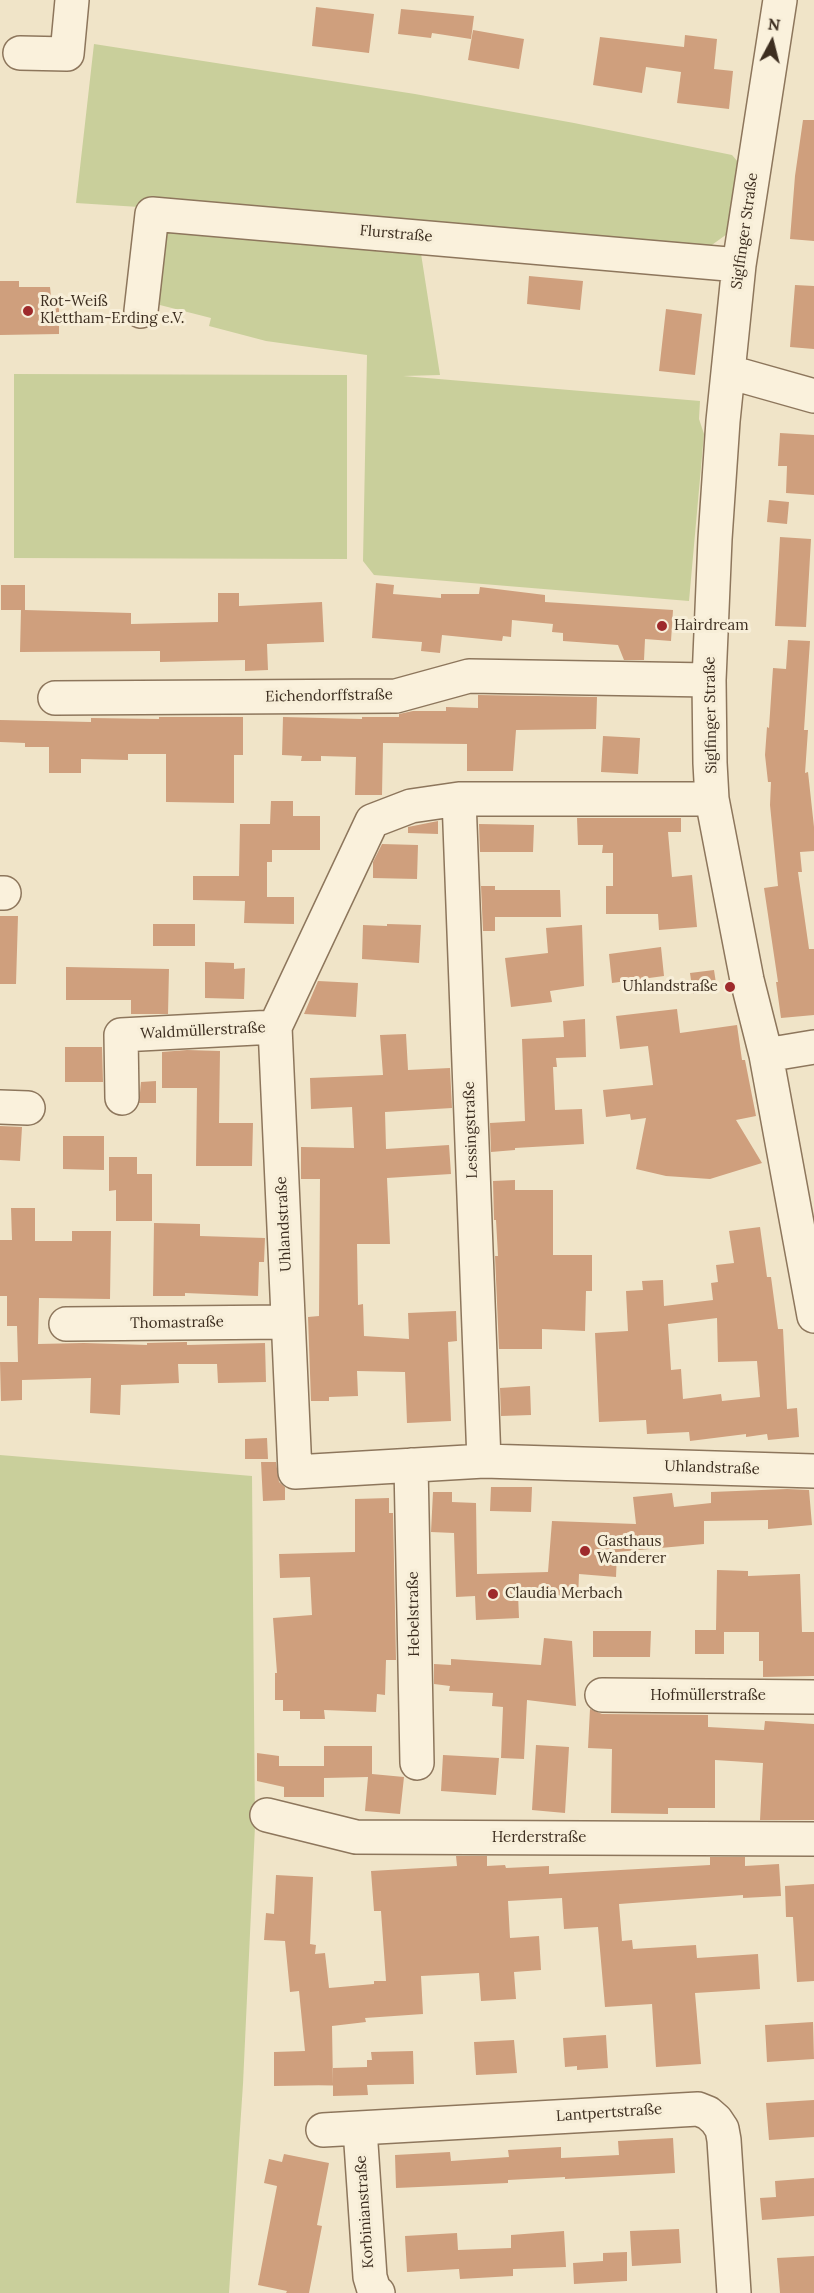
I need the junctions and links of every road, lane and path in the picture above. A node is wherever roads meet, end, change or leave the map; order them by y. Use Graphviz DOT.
graph roads {
  1 [pos="72,0"];
  2 [pos="780,0"];
  3 [pos="20,53"];
  4 [pos="739,265"];
  5 [pos="141,311"];
  6 [pos="729,372"];
  7 [pos="814,396"];
  8 [pos="709,680"];
  9 [pos="55,698"];
  10 [pos="459,799"];
  11 [pos="712,799"];
  12 [pos="275,1027"];
  13 [pos="814,1047"];
  14 [pos="766,1055"];
  15 [pos="122,1098"];
  16 [pos="809,1255"];
  17 [pos="814,1316"];
  18 [pos="288,1322"];
  19 [pos="66,1324"];
  20 [pos="484,1461"];
  21 [pos="411,1465"];
  22 [pos="814,1471"];
  23 [pos="602,1695"];
  24 [pos="814,1697"];
  25 [pos="417,1762"];
  26 [pos="267,1815"];
  27 [pos="814,1839"];
  28 [pos="360,2129"];
  29 [pos="323,2130"];
  30 [pos="373,2292"];
  31 [pos="734,2293"];
  1 -- 3 [label="street"];
  2 -- 4 [label="street, Siglfinger Straße"];
  4 -- 5 [label="street, Flurstraße"];
  4 -- 6 [label="street, Siglfinger Straße"];
  6 -- 7 [label="street"];
  6 -- 8 [label="street, Siglfinger Straße"];
  8 -- 9 [label="street, Eichendorffstraße"];
  8 -- 11 [label="street, Siglfinger Straße"];
  10 -- 11 [label="street, Uhlandstraße"];
  10 -- 12 [label="street, Uhlandstraße"];
  10 -- 20 [label="street, Lessingstraße"];
  11 -- 14 [label="street, Siglfinger Straße"];
  12 -- 15 [label="street, Waldmüllerstraße"];
  12 -- 18 [label="street, Uhlandstraße"];
  13 -- 14 [label="street"];
  14 -- 16 [label="street, Siglfinger Straße"];
  16 -- 17 [label="street, Siglfinger Straße"];
  18 -- 19 [label="street, Thomastraße"];
  18 -- 21 [label="street, Uhlandstraße"];
  20 -- 21 [label="street, Uhlandstraße"];
  20 -- 22 [label="street, Uhlandstraße"];
  21 -- 25 [label="street, Hebelstraße"];
  23 -- 24 [label="street, Hofmüllerstraße"];
  26 -- 27 [label="street, Herderstraße"];
  28 -- 29 [label="street, Lantpertstraße"];
  28 -- 30 [label="street, Korbinianstraße"];
  28 -- 31 [label="street, Lantpertstraße"];
}
